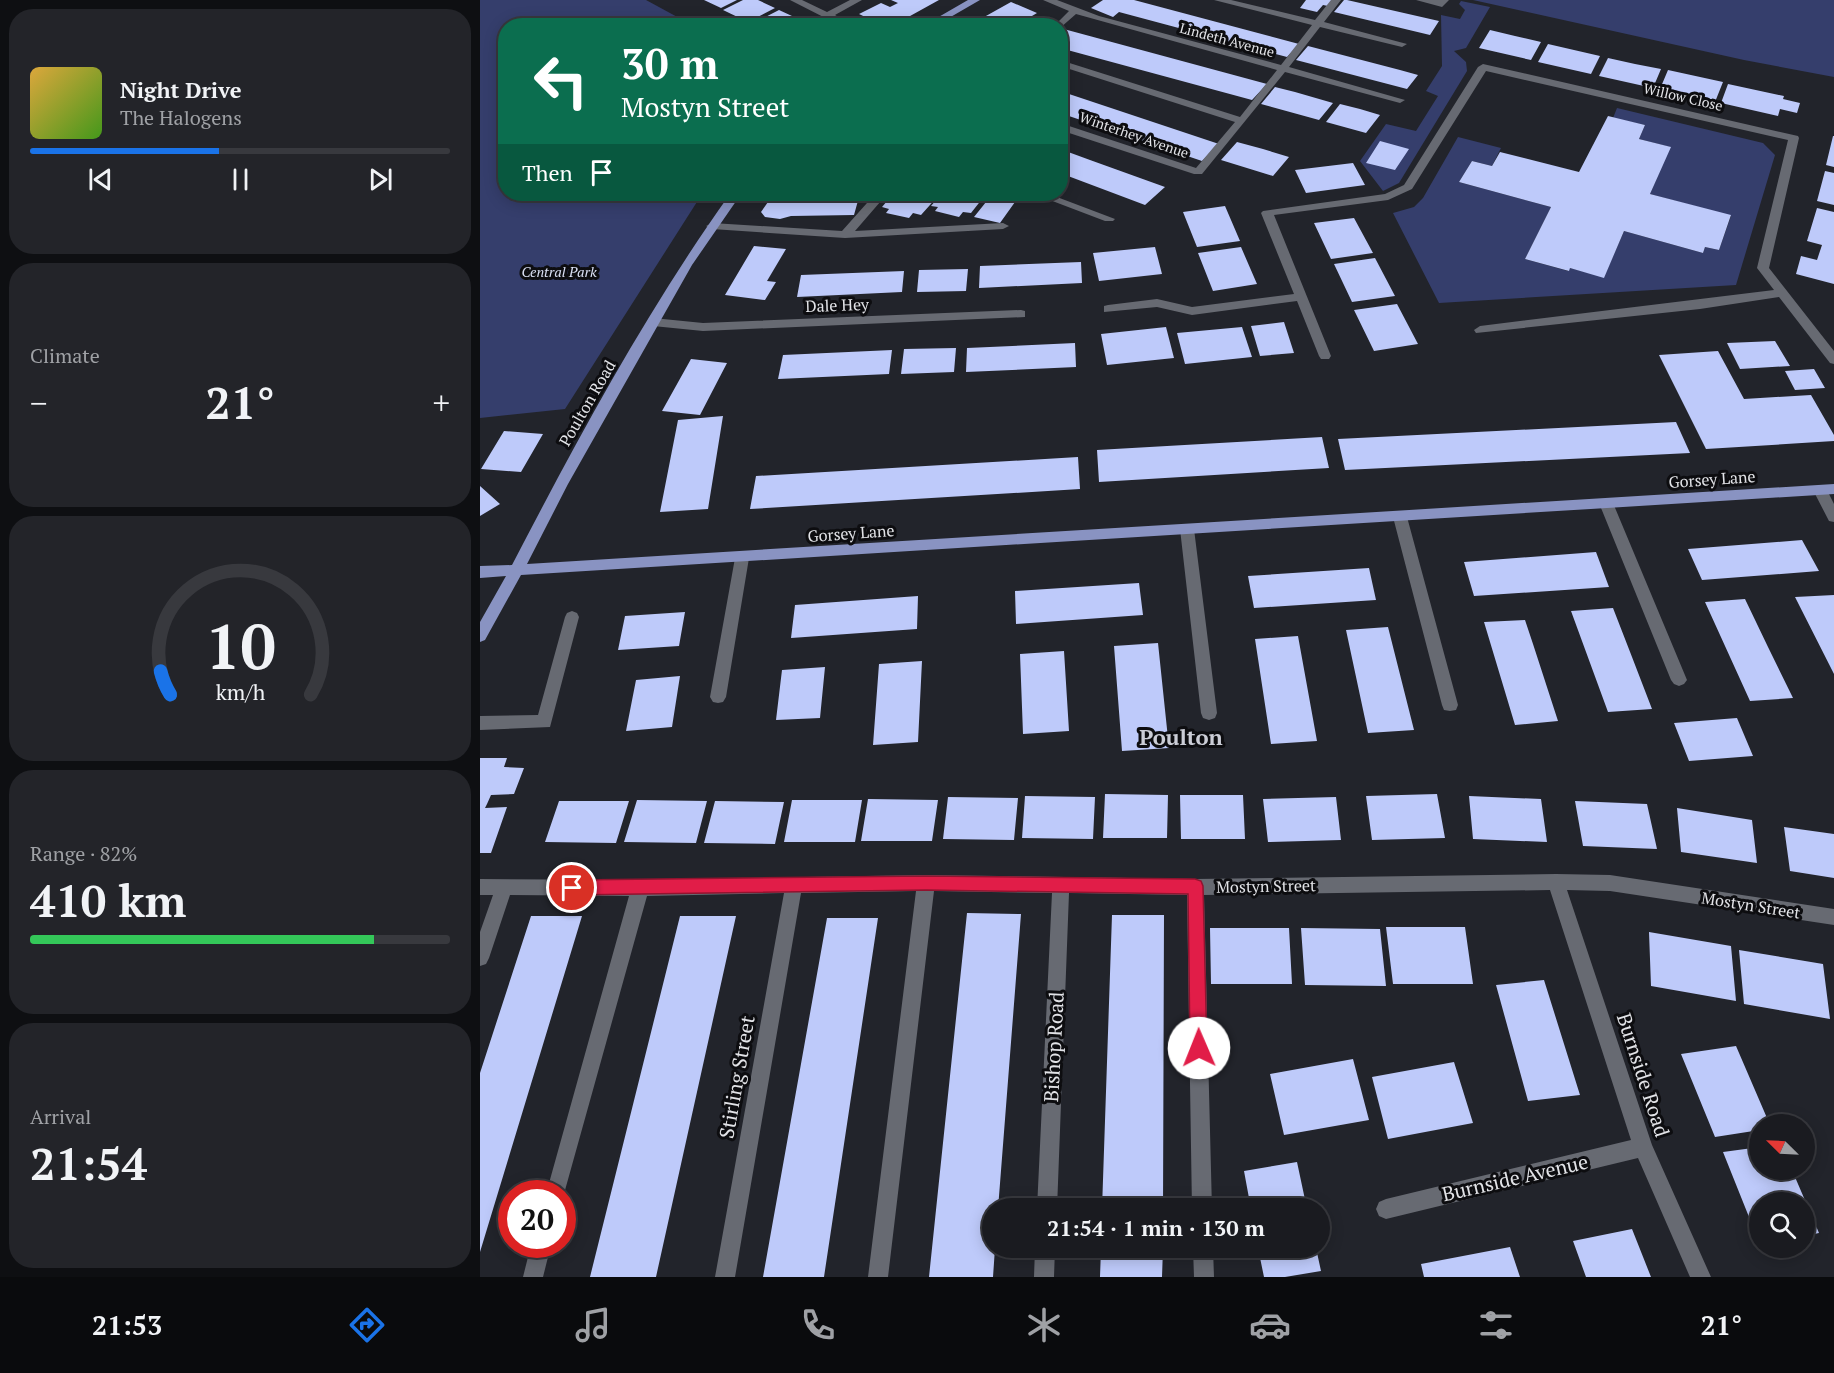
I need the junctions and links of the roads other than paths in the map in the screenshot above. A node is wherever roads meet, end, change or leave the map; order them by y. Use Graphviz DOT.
graph roads {
  1 [pos="795,0"];
  2 [pos="857,0"];
  3 [pos="975,0"];
  4 [pos="1048,0"];
  5 [pos="1219,0"];
  6 [pos="1336,0"];
  7 [pos="1421,0"];
  8 [pos="1443,2"];
  9 [pos="1075,10"];
  10 [pos="828,15"];
  11 [pos="834,18"];
  12 [pos="942,18"];
  13 [pos="1066,18"];
  14 [pos="1320,24"];
  15 [pos="1402,44"];
  16 [pos="1068,66"];
  17 [pos="1282,69"];
  18 [pos="1400,100"];
  19 [pos="1242,121"];
  20 [pos="1068,129"];
  21 [pos="730,201"];
  22 [pos="875,201"];
  23 [pos="1059,201"];
  24 [pos="1109,219"];
  25 [pos="712,226"];
  26 [pos="1003,226"];
  27 [pos="845,235"];
  28 [pos="1782,293"];
  29 [pos="1301,297"];
  30 [pos="1108,309"];
  31 [pos="1021,314"];
  32 [pos="653,322"];
  33 [pos="1480,330"];
  34 [pos="1325,356"];
  35 [pos="1834,360"];
  36 [pos="1827,490"];
  37 [pos="1606,503"];
  38 [pos="1400,517"];
  39 [pos="1834,517"];
  40 [pos="1187,529"];
  41 [pos="742,558"];
  42 [pos="518,568"];
  43 [pos="480,572"];
  44 [pos="572,617"];
  45 [pos="480,636"];
  46 [pos="1679,680"];
  47 [pos="718,697"];
  48 [pos="1450,705"];
  49 [pos="1209,713"];
  50 [pos="480,723"];
  51 [pos="1556,882"];
  52 [pos="926,883"];
  53 [pos="1061,885"];
  54 [pos="794,886"];
  55 [pos="1195,886"];
  56 [pos="480,887"];
  57 [pos="504,888"];
  58 [pos="640,888"];
  59 [pos="1834,917"];
  60 [pos="480,958"];
  61 [pos="1643,1147"];
  62 [pos="560,1180"];
  63 [pos="1047,1198"];
  64 [pos="1202,1198"];
  65 [pos="1386,1209"];
  66 [pos="538,1258"];
  67 [pos="1045,1258"];
  68 [pos="1203,1258"];
  69 [pos="533,1277"];
  70 [pos="725,1277"];
  71 [pos="878,1277"];
  72 [pos="1044,1277"];
  73 [pos="1204,1277"];
  74 [pos="1701,1277"];
  1 -- 10 [label="street"];
  2 -- 10 [label="street"];
  3 -- 12 [label="main road"];
  4 -- 9 [label="street, Lindeth Avenue"];
  5 -- 14 [label="street"];
  6 -- 14 [label="street"];
  7 -- 8 [label="street"];
  9 -- 13 [label="street"];
  9 -- 17 [label="street, Lindeth Avenue"];
  10 -- 11 [label="street"];
  14 -- 15 [label="street"];
  14 -- 17 [label="street"];
  16 -- 19 [label="street"];
  17 -- 18 [label="street, Lindeth Avenue"];
  17 -- 19 [label="street"];
  19 -- 20 [label="street, Winterhey Avenue"];
  21 -- 25 [label="main road, Poulton Road"];
  22 -- 27 [label="street"];
  23 -- 24 [label="street"];
  25 -- 27 [label="street"];
  25 -- 32 [label="main road, Poulton Road"];
  26 -- 27 [label="street"];
  28 -- 29 [label="street, Willow Close"];
  28 -- 33 [label="street"];
  28 -- 35 [label="street, Willow Close"];
  29 -- 30 [label="street"];
  29 -- 34 [label="street"];
  31 -- 32 [label="street, Dale Hey"];
  32 -- 42 [label="main road, Poulton Road"];
  36 -- 37 [label="main road, Gorsey Lane"];
  36 -- 39 [label="street, Gorsey Lane"];
  37 -- 38 [label="main road, Gorsey Lane"];
  37 -- 46 [label="street"];
  38 -- 40 [label="main road, Gorsey Lane"];
  38 -- 48 [label="street"];
  40 -- 41 [label="main road, Gorsey Lane"];
  40 -- 49 [label="street"];
  41 -- 42 [label="main road, Gorsey Lane"];
  41 -- 47 [label="street"];
  42 -- 43 [label="main road, Gorsey Lane"];
  42 -- 45 [label="main road, Poulton Road"];
  44 -- 50 [label="street"];
  51 -- 55 [label="street, Mostyn Street"];
  51 -- 59 [label="street, Mostyn Street"];
  51 -- 61 [label="street, Burnside Road"];
  52 -- 53 [label="street, Mostyn Street"];
  52 -- 54 [label="street, Mostyn Street"];
  52 -- 71 [label="street"];
  53 -- 55 [label="street, Mostyn Street"];
  53 -- 63 [label="street, Bishop Road"];
  54 -- 58 [label="street, Mostyn Street"];
  54 -- 70 [label="street, Stirling Street"];
  55 -- 64 [label="street"];
  56 -- 57 [label="street, Mostyn Street"];
  57 -- 58 [label="street, Mostyn Street"];
  57 -- 60 [label="street"];
  58 -- 62 [label="street"];
  61 -- 65 [label="street, Burnside Avenue"];
  61 -- 74 [label="street, Burnside Road"];
  66 -- 69 [label="street"];
  67 -- 72 [label="street"];
  68 -- 73 [label="street"];
}
